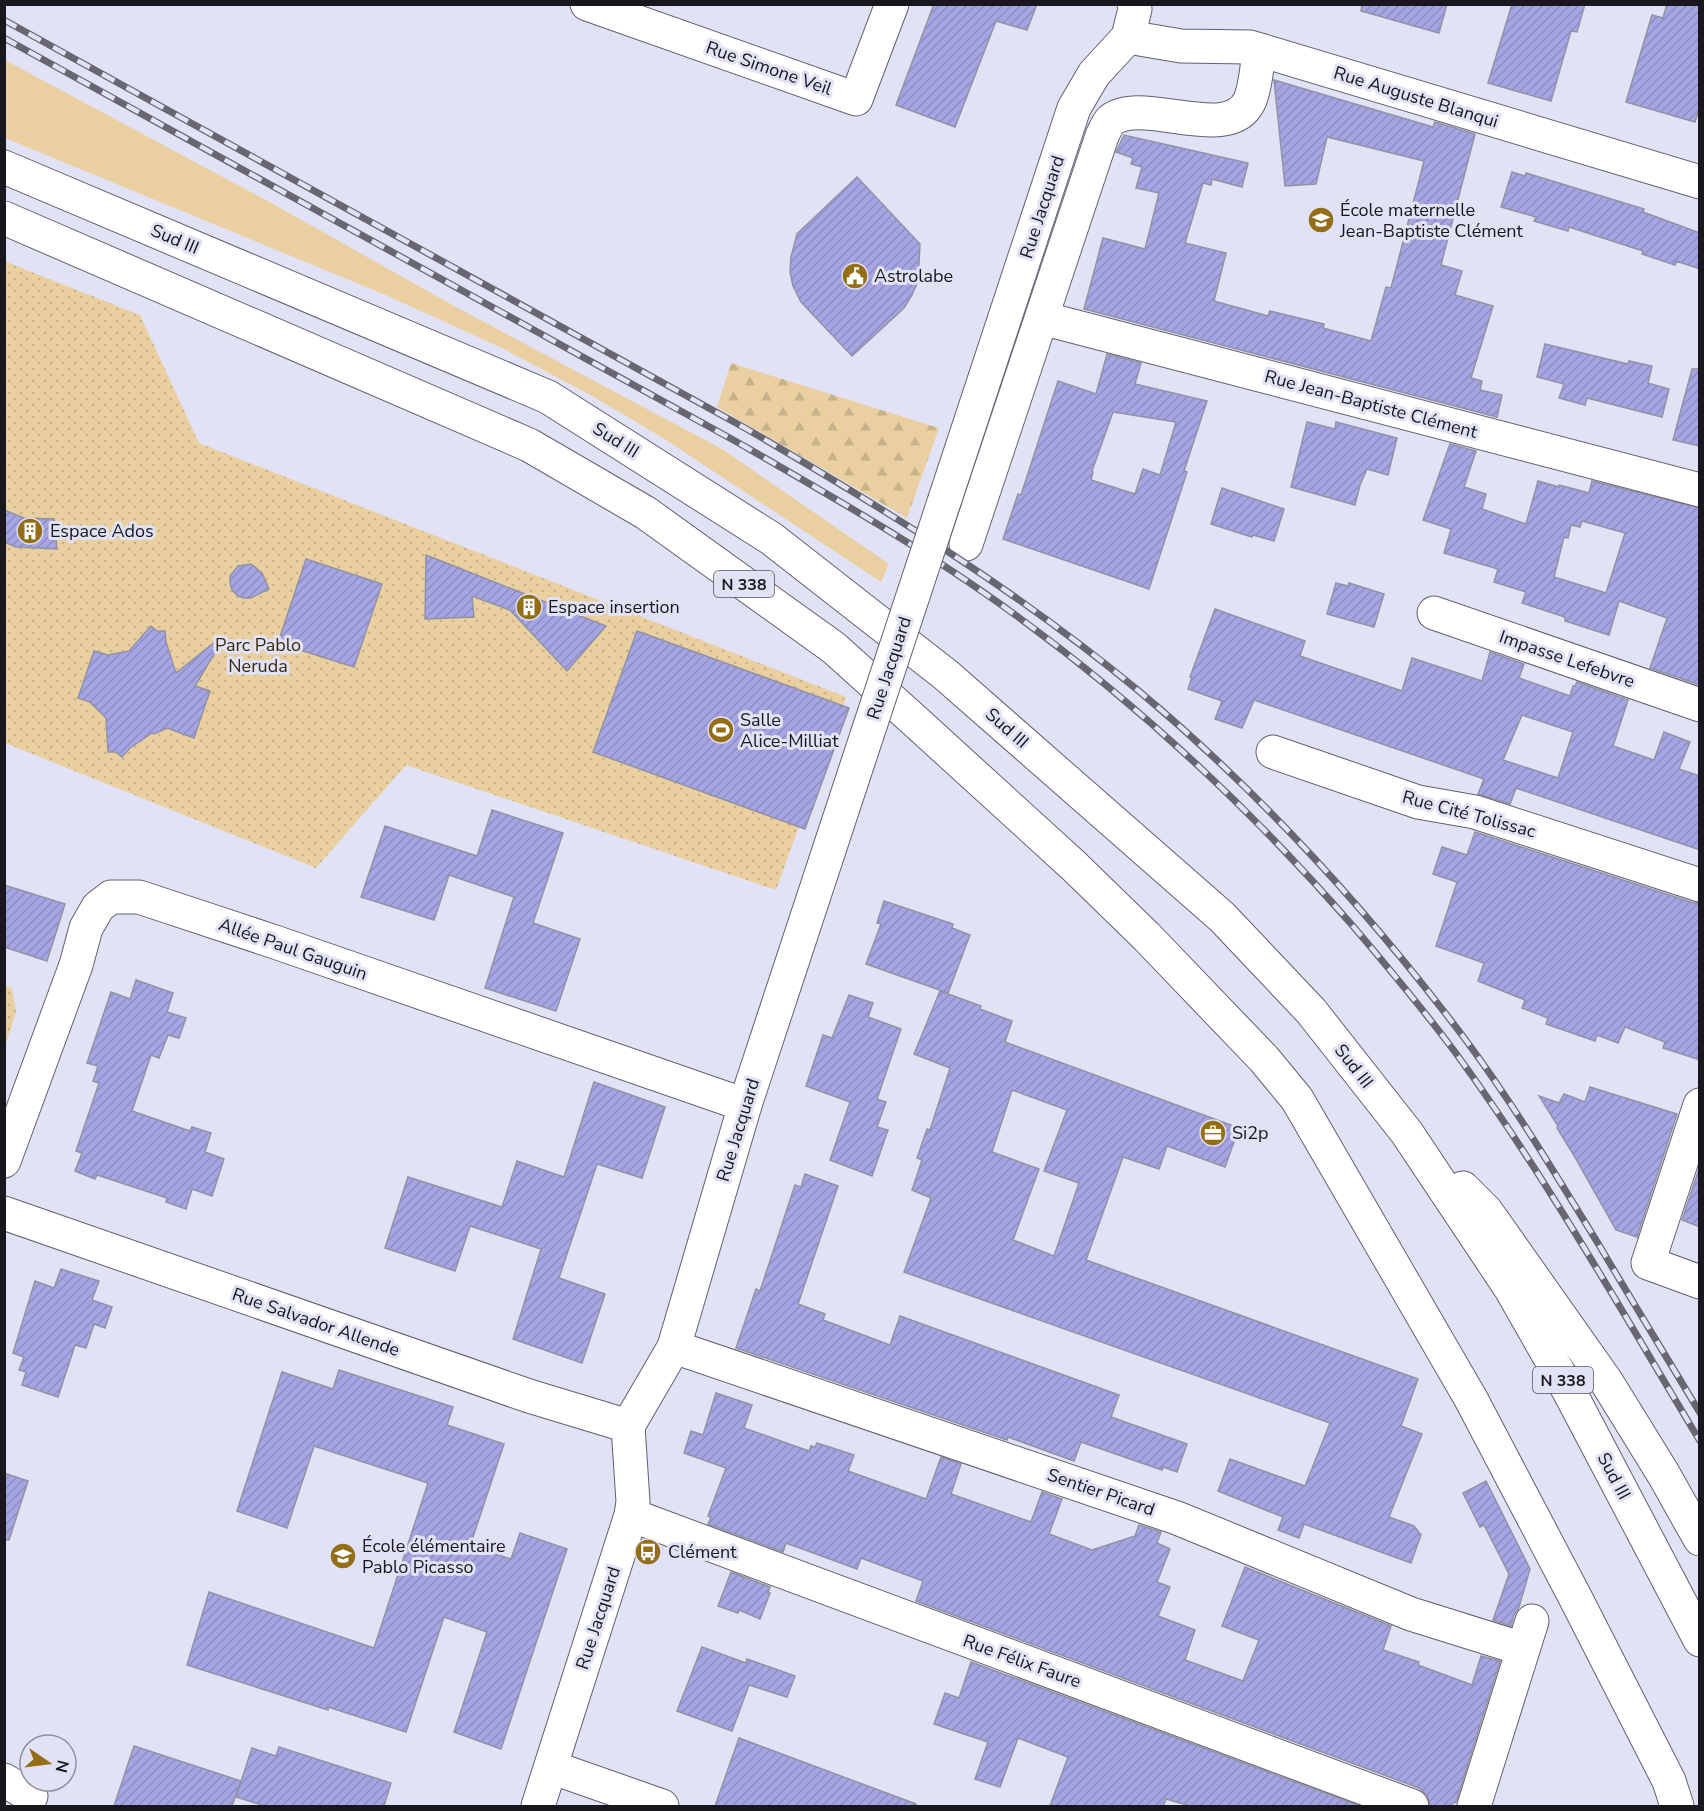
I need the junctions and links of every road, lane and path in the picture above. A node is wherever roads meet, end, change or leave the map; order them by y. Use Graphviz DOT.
graph roads {
  1 [pos="587,4"];
  2 [pos="892,4"];
  3 [pos="1134,4"];
  4 [pos="1128,37"];
  5 [pos="1259,50"];
  6 [pos="4,167"];
  7 [pos="1700,182"];
  8 [pos="4,218"];
  9 [pos="1042,318"];
  10 [pos="1700,490"];
  11 [pos="966,544"];
  12 [pos="1434,613"];
  13 [pos="1700,705"];
  14 [pos="1273,752"];
  15 [pos="1700,885"];
  16 [pos="745,1105"];
  17 [pos="1700,1105"];
  18 [pos="1407,1133"];
  19 [pos="4,1161"];
  20 [pos="4,1213"];
  21 [pos="1700,1282"];
  22 [pos="674,1347"];
  23 [pos="628,1426"];
  24 [pos="631,1515"];
  25 [pos="1700,1539"];
  26 [pos="1700,1640"];
  27 [pos="550,1767"];
  28 [pos="538,1806"];
  29 [pos="662,1806"];
  30 [pos="1412,1806"];
  31 [pos="1474,1806"];
  32 [pos="1677,1806"];
  1 -- 2 [label="main road, Rue Simone Veil"];
  3 -- 4 [label="main road, Rue Jacquard"];
  4 -- 5 [label="main road, Rue Auguste Blanqui"];
  4 -- 16 [label="main road, Rue Jacquard, bridge"];
  5 -- 7 [label="main road, Rue Auguste Blanqui"];
  5 -- 9 [label="main road"];
  6 -- 18 [label="main road, Sud III / N 338"];
  8 -- 32 [label="main road, N 338"];
  9 -- 10 [label="main road, Rue Jean-Baptiste Clément"];
  9 -- 11 [label="main road"];
  12 -- 13 [label="main road, Impasse Lefebvre"];
  14 -- 15 [label="main road, Rue Cité Tolissac"];
  16 -- 19 [label="main road, Allée Paul Gauguin"];
  16 -- 22 [label="main road, Rue Jacquard"];
  17 -- 21 [label="main road"];
  18 -- 25 [label="main road"];
  18 -- 26 [label="main road, Sud III / N 338"];
  20 -- 23 [label="main road, Rue Salvador Allende"];
  22 -- 23 [label="main road, Rue Jacquard"];
  22 -- 31 [label="main road, Sentier Picard"];
  23 -- 24 [label="main road, Rue Jacquard"];
  24 -- 27 [label="main road, Rue Jacquard"];
  24 -- 30 [label="main road, Rue Félix Faure"];
  27 -- 28 [label="main road, Rue Jacquard"];
  27 -- 29 [label="main road"];
}
